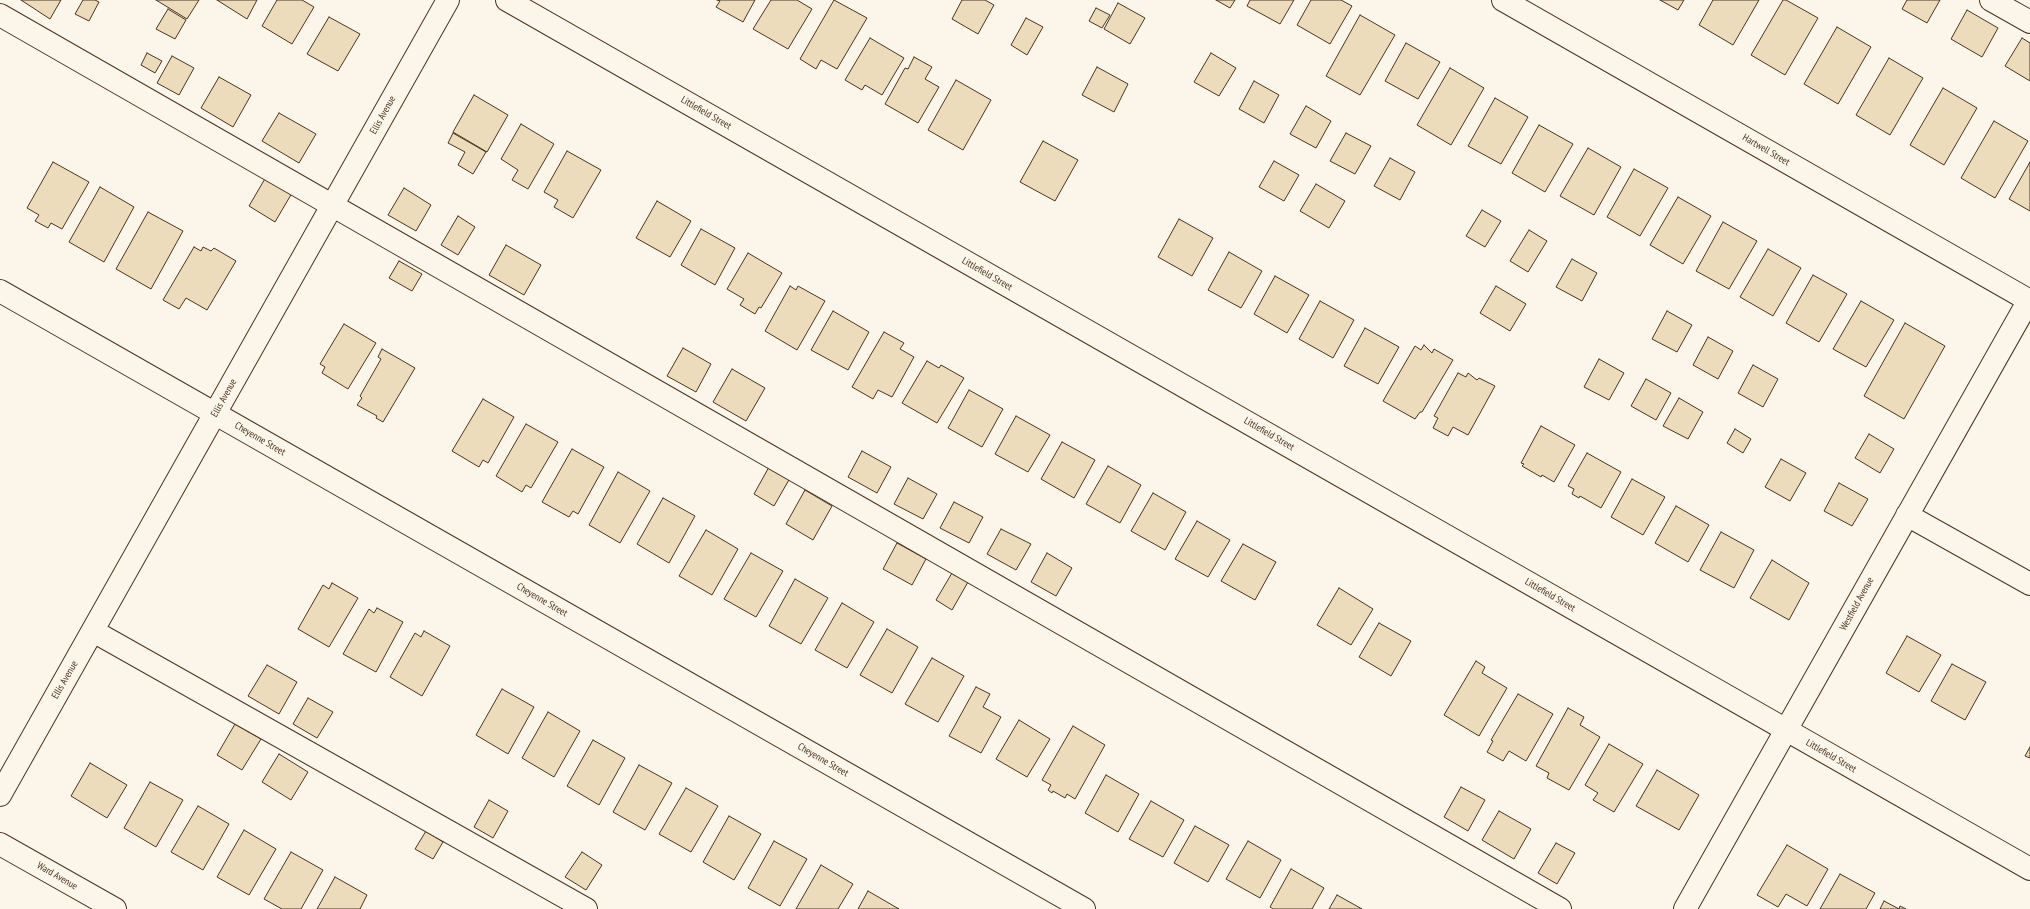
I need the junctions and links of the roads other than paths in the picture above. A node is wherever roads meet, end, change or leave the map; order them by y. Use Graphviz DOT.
graph roads {
  1 [pos="448,0"];
  2 [pos="507,0"];
  3 [pos="1503,0"];
  4 [pos="1991,0"];
  5 [pos="0,15"];
  6 [pos="2030,22"];
  7 [pos="333,205"];
  8 [pos="0,291"];
  9 [pos="2029,300"];
  10 [pos="215,414"];
  11 [pos="1907,515"];
  12 [pos="2030,584"];
  13 [pos="93,632"];
  14 [pos="1786,730"];
  15 [pos="0,795"];
  16 [pos="0,844"];
  17 [pos="2030,869"];
  18 [pos="114,909"];
  19 [pos="586,909"];
  20 [pos="1084,909"];
  21 [pos="1560,909"];
  22 [pos="1685,909"];
  1 -- 7 [label="street, Ellis Avenue"];
  2 -- 14 [label="street, Littlefield Street"];
  3 -- 9 [label="street, Hartwell Street"];
  4 -- 6 [label="street"];
  5 -- 7 [label="street"];
  7 -- 10 [label="street, Ellis Avenue"];
  7 -- 21 [label="street"];
  8 -- 10 [label="street, Cheyenne Street"];
  9 -- 11 [label="street, Westfield Avenue"];
  10 -- 13 [label="street, Ellis Avenue"];
  10 -- 20 [label="street, Cheyenne Street"];
  11 -- 12 [label="street"];
  11 -- 14 [label="street, Westfield Avenue"];
  13 -- 15 [label="street, Ellis Avenue"];
  13 -- 19 [label="street"];
  14 -- 17 [label="street, Littlefield Street"];
  14 -- 22 [label="street, Westfield Avenue"];
  16 -- 18 [label="street, Ward Avenue"];
}
